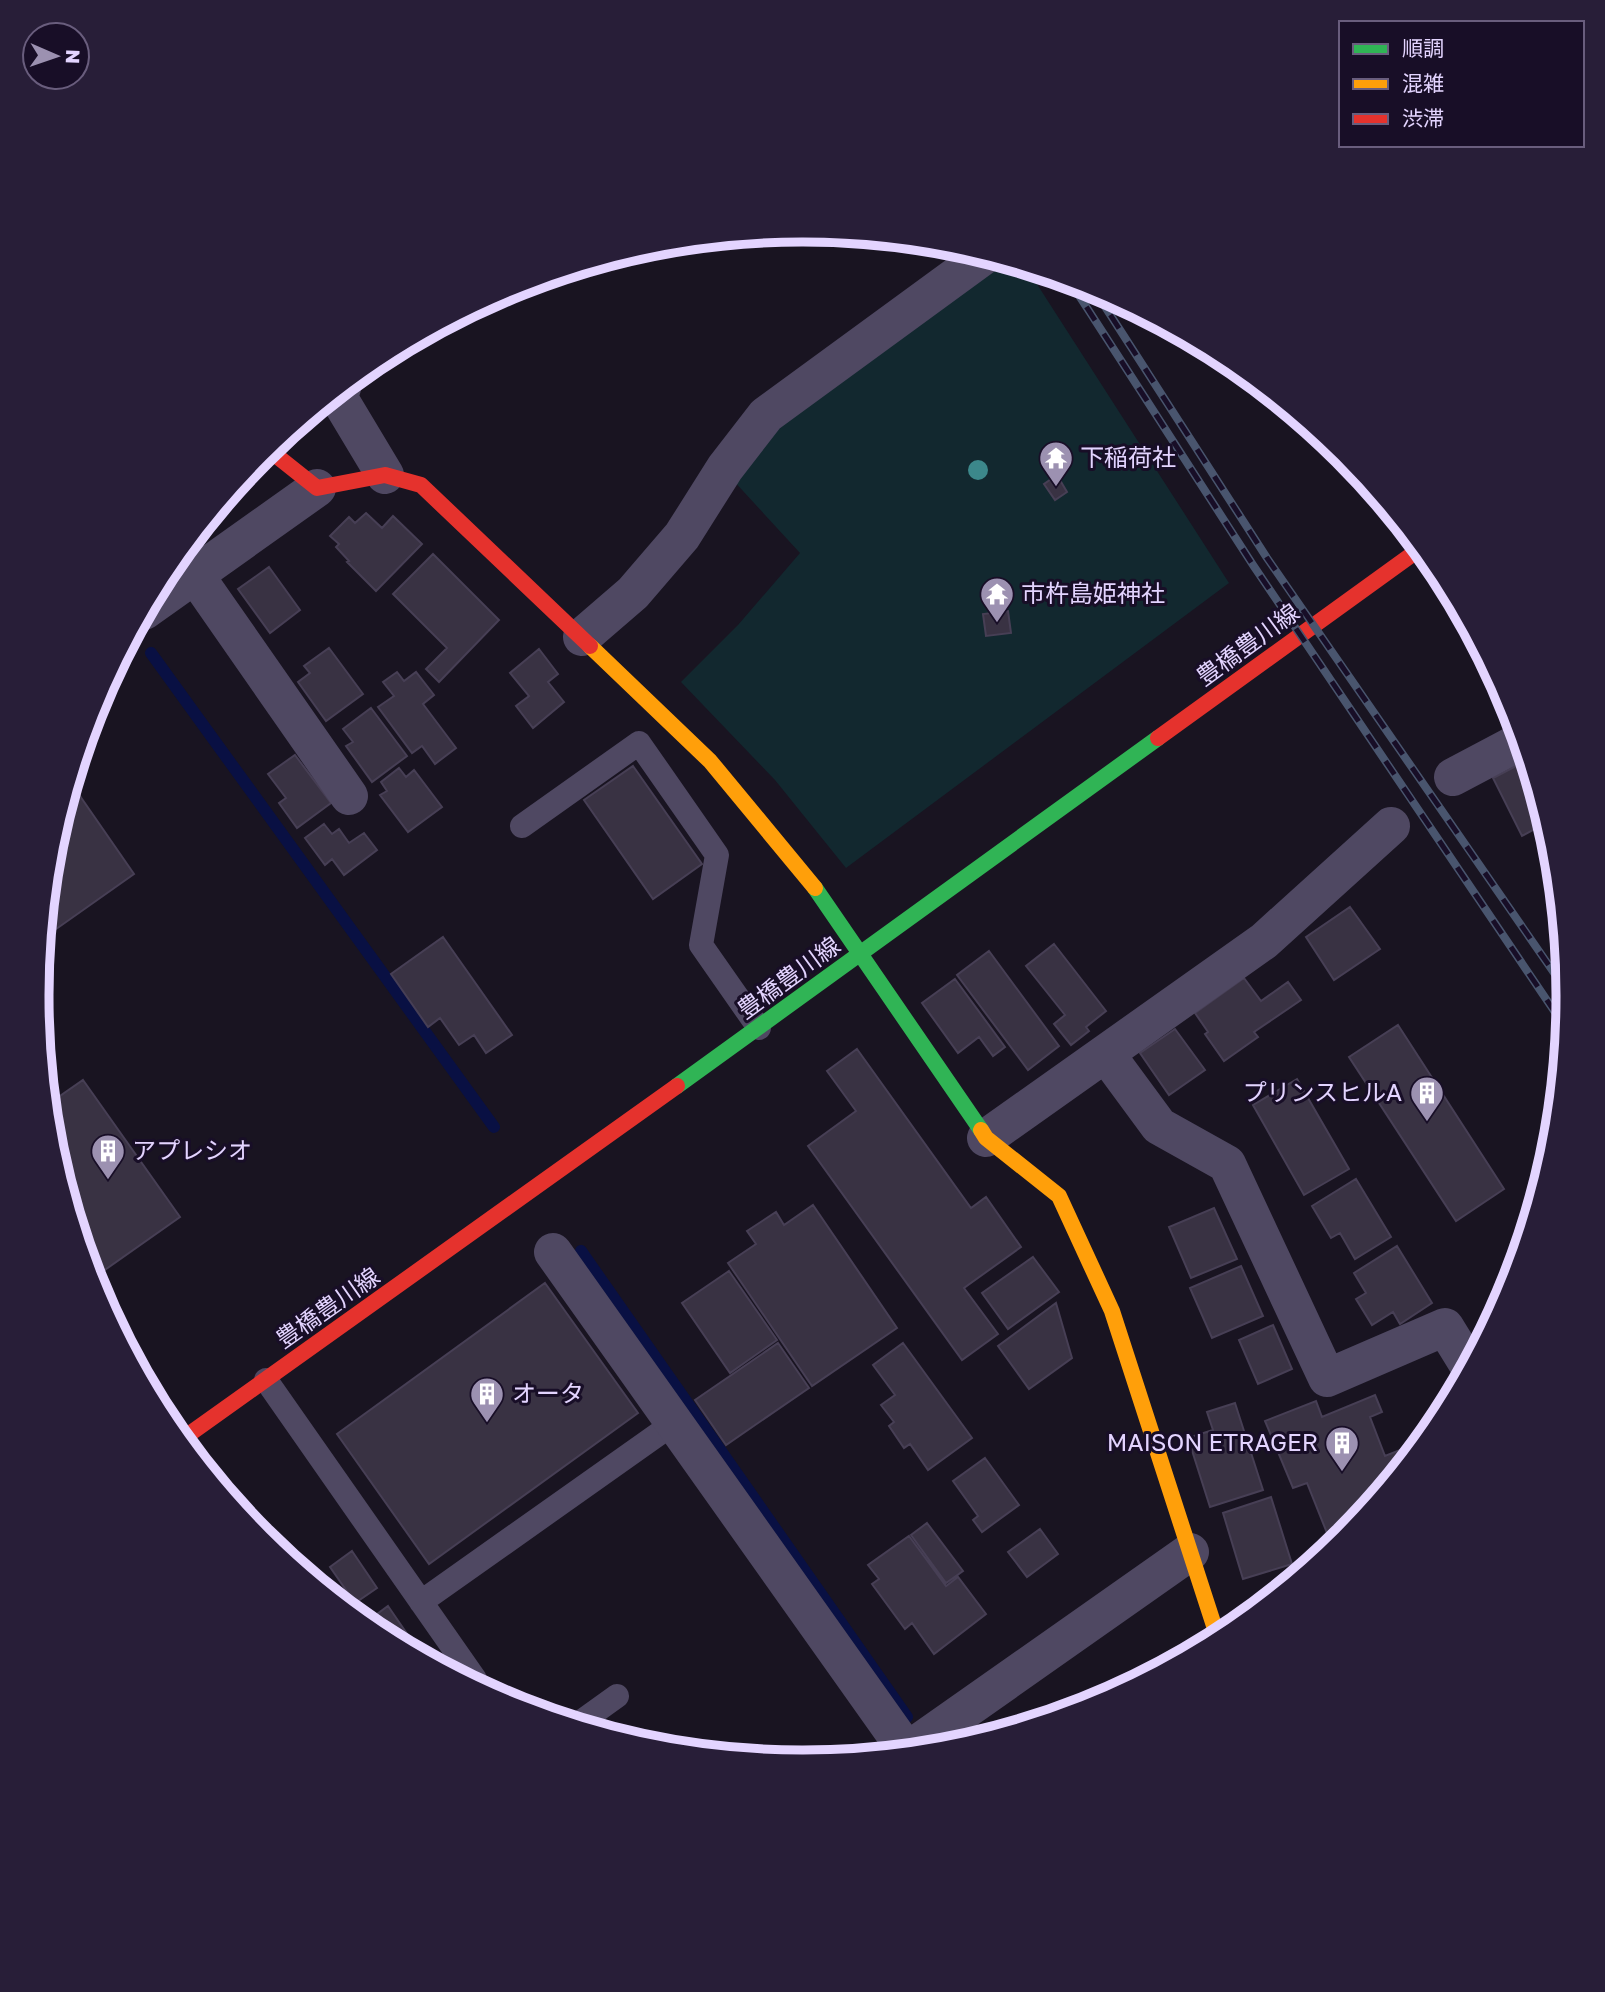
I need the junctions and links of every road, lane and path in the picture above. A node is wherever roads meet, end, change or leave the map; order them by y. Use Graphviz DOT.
graph roads {
  1 [pos="975,263"];
  2 [pos="341,401"];
  3 [pos="277,456"];
  4 [pos="385,475"];
  5 [pos="317,488"];
  6 [pos="1412,554"];
  7 [pos="195,575"];
  8 [pos="163,597"];
  9 [pos="582,638"];
  10 [pos="1513,745"];
  11 [pos="1453,777"];
  12 [pos="349,796"];
  13 [pos="522,825"];
  14 [pos="1391,826"];
  15 [pos="862,954"];
  16 [pos="759,1028"];
  17 [pos="1105,1054"];
  18 [pos="986,1138"];
  19 [pos="553,1252"];
  20 [pos="1463,1357"];
  21 [pos="266,1380"];
  22 [pos="674,1423"];
  23 [pos="190,1434"];
  24 [pos="1190,1552"];
  25 [pos="421,1602"];
  26 [pos="1214,1627"];
  27 [pos="471,1673"];
  28 [pos="617,1696"];
  29 [pos="587,1718"];
  30 [pos="924,1739"];
  31 [pos="901,1743"];
  1 -- 9 [label="street"];
  2 -- 4 [label="street"];
  3 -- 5 [label="street"];
  4 -- 5 [label="street"];
  4 -- 9 [label="street"];
  5 -- 7 [label="street"];
  6 -- 15 [label="street, 豊橋豊川線"];
  7 -- 8 [label="street"];
  7 -- 12 [label="street"];
  9 -- 15 [label="street"];
  10 -- 11 [label="street"];
  13 -- 16 [label="lane"];
  14 -- 17 [label="street"];
  15 -- 16 [label="street, 豊橋豊川線"];
  15 -- 18 [label="street"];
  16 -- 21 [label="street, 豊橋豊川線"];
  17 -- 18 [label="street"];
  17 -- 20 [label="street"];
  18 -- 24 [label="street"];
  19 -- 22 [label="street"];
  21 -- 23 [label="street, 豊橋豊川線"];
  21 -- 25 [label="lane"];
  22 -- 25 [label="lane"];
  22 -- 31 [label="street"];
  24 -- 26 [label="street"];
  24 -- 30 [label="street"];
  25 -- 27 [label="lane"];
  28 -- 29 [label="lane"];
}
